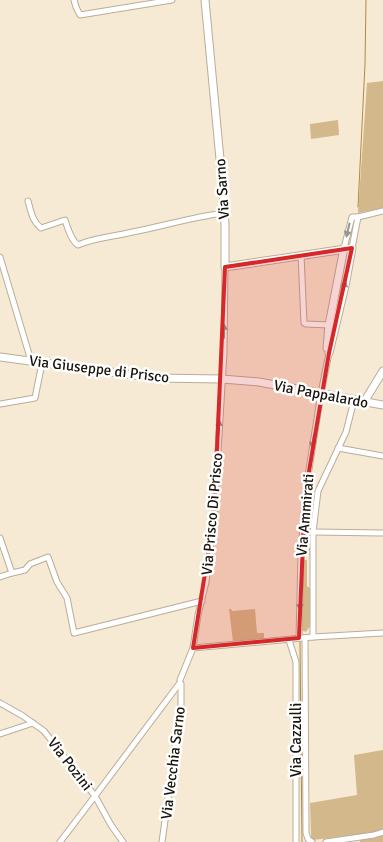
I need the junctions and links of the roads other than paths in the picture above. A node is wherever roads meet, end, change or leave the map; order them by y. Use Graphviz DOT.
graph roads {
  1 [pos="74,0"];
  2 [pos="172,0"];
  3 [pos="205,0"];
  4 [pos="28,201"];
  5 [pos="383,211"];
  6 [pos="224,213"];
  7 [pos="348,248"];
  8 [pos="301,255"];
  9 [pos="0,257"];
  10 [pos="225,266"];
  11 [pos="328,325"];
  12 [pos="329,353"];
  13 [pos="0,357"];
  14 [pos="30,361"];
  15 [pos="42,363"];
  16 [pos="382,373"];
  17 [pos="222,379"];
  18 [pos="259,382"];
  19 [pos="320,393"];
  20 [pos="354,400"];
  21 [pos="364,402"];
  22 [pos="0,404"];
  23 [pos="383,405"];
  24 [pos="338,448"];
  25 [pos="383,456"];
  26 [pos="306,488"];
  27 [pos="318,491"];
  28 [pos="313,532"];
  29 [pos="383,533"];
  30 [pos="0,538"];
  31 [pos="301,558"];
  32 [pos="313,558"];
  33 [pos="12,572"];
  34 [pos="0,577"];
  35 [pos="202,601"];
  36 [pos="383,633"];
  37 [pos="313,637"];
  38 [pos="302,638"];
  39 [pos="289,640"];
  40 [pos="193,648"];
  41 [pos="180,683"];
  42 [pos="0,704"];
  43 [pos="33,723"];
  44 [pos="0,734"];
  45 [pos="96,796"];
  46 [pos="383,832"];
  47 [pos="60,842"];
  48 [pos="123,842"];
  49 [pos="162,842"];
  50 [pos="296,842"];
  51 [pos="312,842"];
  52 [pos="326,842"];
  1 -- 2 [label="street"];
  3 -- 6 [label="street, Via Sarno"];
  4 -- 6 [label="street"];
  5 -- 7 [label="street"];
  6 -- 10 [label="street, Via Sarno"];
  7 -- 8 [label="street"];
  7 -- 11 [label="street"];
  12 -- 7 [label="street, one-way"];
  8 -- 10 [label="street"];
  8 -- 11 [label="street"];
  9 -- 14 [label="street"];
  17 -- 10 [label="street, Via Sarno, one-way"];
  11 -- 12 [label="street"];
  12 -- 19 [label="street, Via Ammirati"];
  13 -- 14 [label="street, Via Giuseppe di Prisco"];
  14 -- 15 [label="street, Via Giuseppe di Prisco"];
  15 -- 17 [label="street, Via Giuseppe di Prisco"];
  15 -- 22 [label="street"];
  16 -- 21 [label="street"];
  17 -- 18 [label="street, Via Giuseppe di Prisco"];
  35 -- 17 [label="street, Via Prisco Di Prisco, one-way"];
  18 -- 19 [label="street, Via Pappalardo"];
  19 -- 20 [label="street, Via Pappalardo"];
  19 -- 26 [label="street, Via Ammirati, one-way"];
  20 -- 21 [label="street, Via Pappalardo"];
  20 -- 24 [label="street, Via Ammirati"];
  21 -- 23 [label="street, Via Pappalardo"];
  24 -- 25 [label="street"];
  24 -- 27 [label="street, Via Ammirati"];
  26 -- 27 [label="street"];
  26 -- 31 [label="street, Via Ammirati"];
  27 -- 28 [label="street, Via Ammirati"];
  28 -- 29 [label="street"];
  28 -- 32 [label="street, Via Ammirati"];
  30 -- 33 [label="street"];
  31 -- 32 [label="street"];
  31 -- 38 [label="street, Via Ammirati, one-way"];
  32 -- 37 [label="street, Via Ammirati"];
  33 -- 34 [label="street"];
  33 -- 35 [label="street"];
  35 -- 40 [label="street, Via Prisco Di Prisco"];
  36 -- 37 [label="street"];
  37 -- 38 [label="street"];
  38 -- 39 [label="street"];
  38 -- 51 [label="street, Via Ammirati"];
  39 -- 40 [label="street"];
  39 -- 50 [label="street, Via Cazzulli"];
  40 -- 41 [label="street, Via Prisco Di Prisco"];
  41 -- 45 [label="street"];
  41 -- 49 [label="street, Via Vecchia Sarno"];
  42 -- 43 [label="street, Via Pozini"];
  43 -- 44 [label="street"];
  43 -- 45 [label="street, Via Pozini"];
  45 -- 47 [label="street"];
  45 -- 48 [label="street, Via Pozini"];
  46 -- 52 [label="street"];
}
